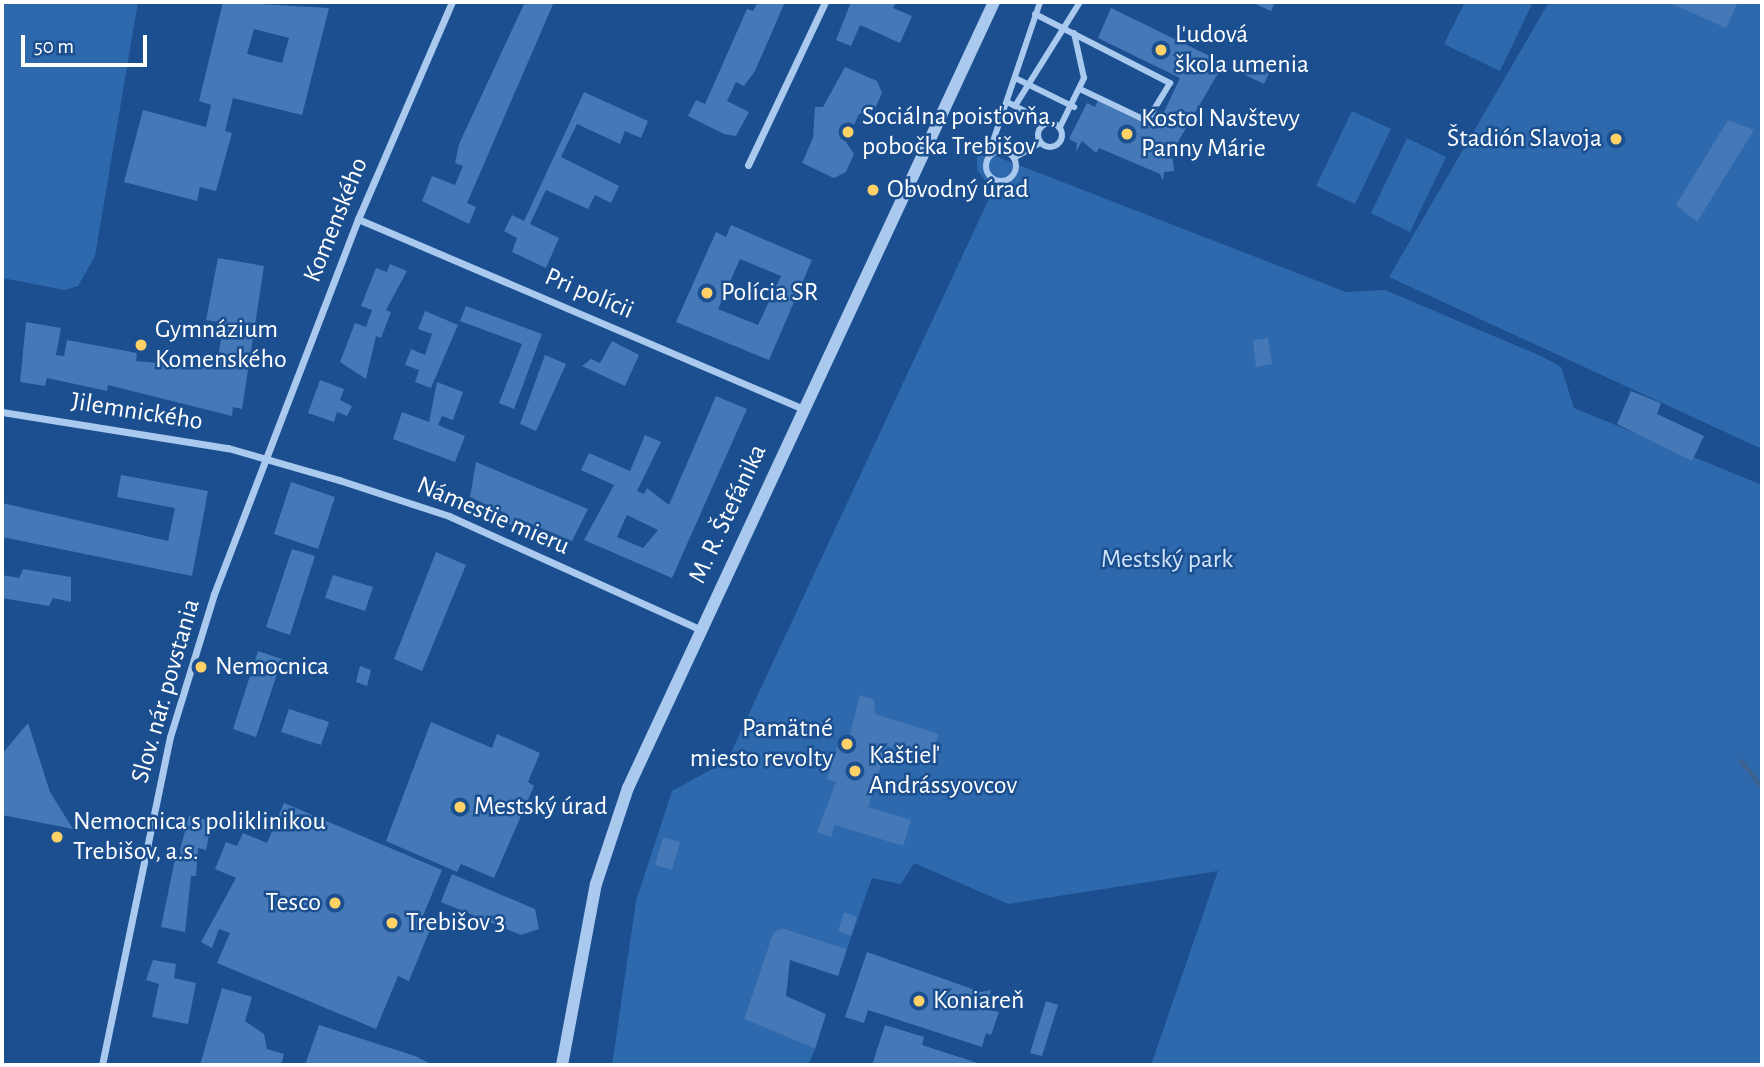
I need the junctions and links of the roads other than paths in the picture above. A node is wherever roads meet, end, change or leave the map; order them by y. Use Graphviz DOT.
graph roads {
  1 [pos="452,2"];
  2 [pos="825,2"];
  3 [pos="993,2"];
  4 [pos="1040,2"];
  5 [pos="1080,2"];
  6 [pos="1035,15"];
  7 [pos="1064,28"];
  8 [pos="1074,33"];
  9 [pos="1015,78"];
  10 [pos="1028,85"];
  11 [pos="1082,90"];
  12 [pos="1007,102"];
  13 [pos="1015,106"];
  14 [pos="1074,107"];
  15 [pos="1067,116"];
  16 [pos="1076,121"];
  17 [pos="1049,123"];
  18 [pos="1060,127"];
  19 [pos="1040,143"];
  20 [pos="988,156"];
  21 [pos="1014,158"];
  22 [pos="748,165"];
  23 [pos="358,219"];
  24 [pos="804,409"];
  25 [pos="2,412"];
  26 [pos="264,458"];
  27 [pos="699,629"];
  28 [pos="102,1065"];
  29 [pos="562,1065"];
  1 -- 23 [label="street, Komenského"];
  2 -- 22 [label="street"];
  3 -- 24 [label="street, M. R. Štefánika"];
  4 -- 6 [label="street"];
  5 -- 7 [label="street"];
  6 -- 7 [label="street"];
  6 -- 9 [label="street"];
  7 -- 8 [label="street"];
  7 -- 10 [label="street"];
  8 -- 11 [label="street"];
  8 -- 11 [label="street"];
  9 -- 10 [label="street"];
  9 -- 12 [label="street"];
  10 -- 13 [label="street"];
  10 -- 14 [label="street"];
  11 -- 14 [label="street"];
  12 -- 13 [label="street"];
  12 -- 20 [label="street"];
  13 -- 17 [label="street"];
  14 -- 15 [label="street"];
  15 -- 16 [label="street"];
  15 -- 18 [label="street"];
  17 -- 18 [label="street"];
  17 -- 19 [label="street"];
  18 -- 19 [label="street"];
  19 -- 21 [label="street"];
  20 -- 21 [label="street"];
  20 -- 21 [label="street"];
  23 -- 24 [label="street, Pri polícii"];
  23 -- 26 [label="street, Komenského"];
  24 -- 27 [label="street, M. R. Štefánika"];
  25 -- 26 [label="street, Jilemnického"];
  26 -- 27 [label="street, Námestie mieru"];
  26 -- 28 [label="street, Slov. nár. povstania"];
  27 -- 29 [label="street, M. R. Štefánika"];
}
